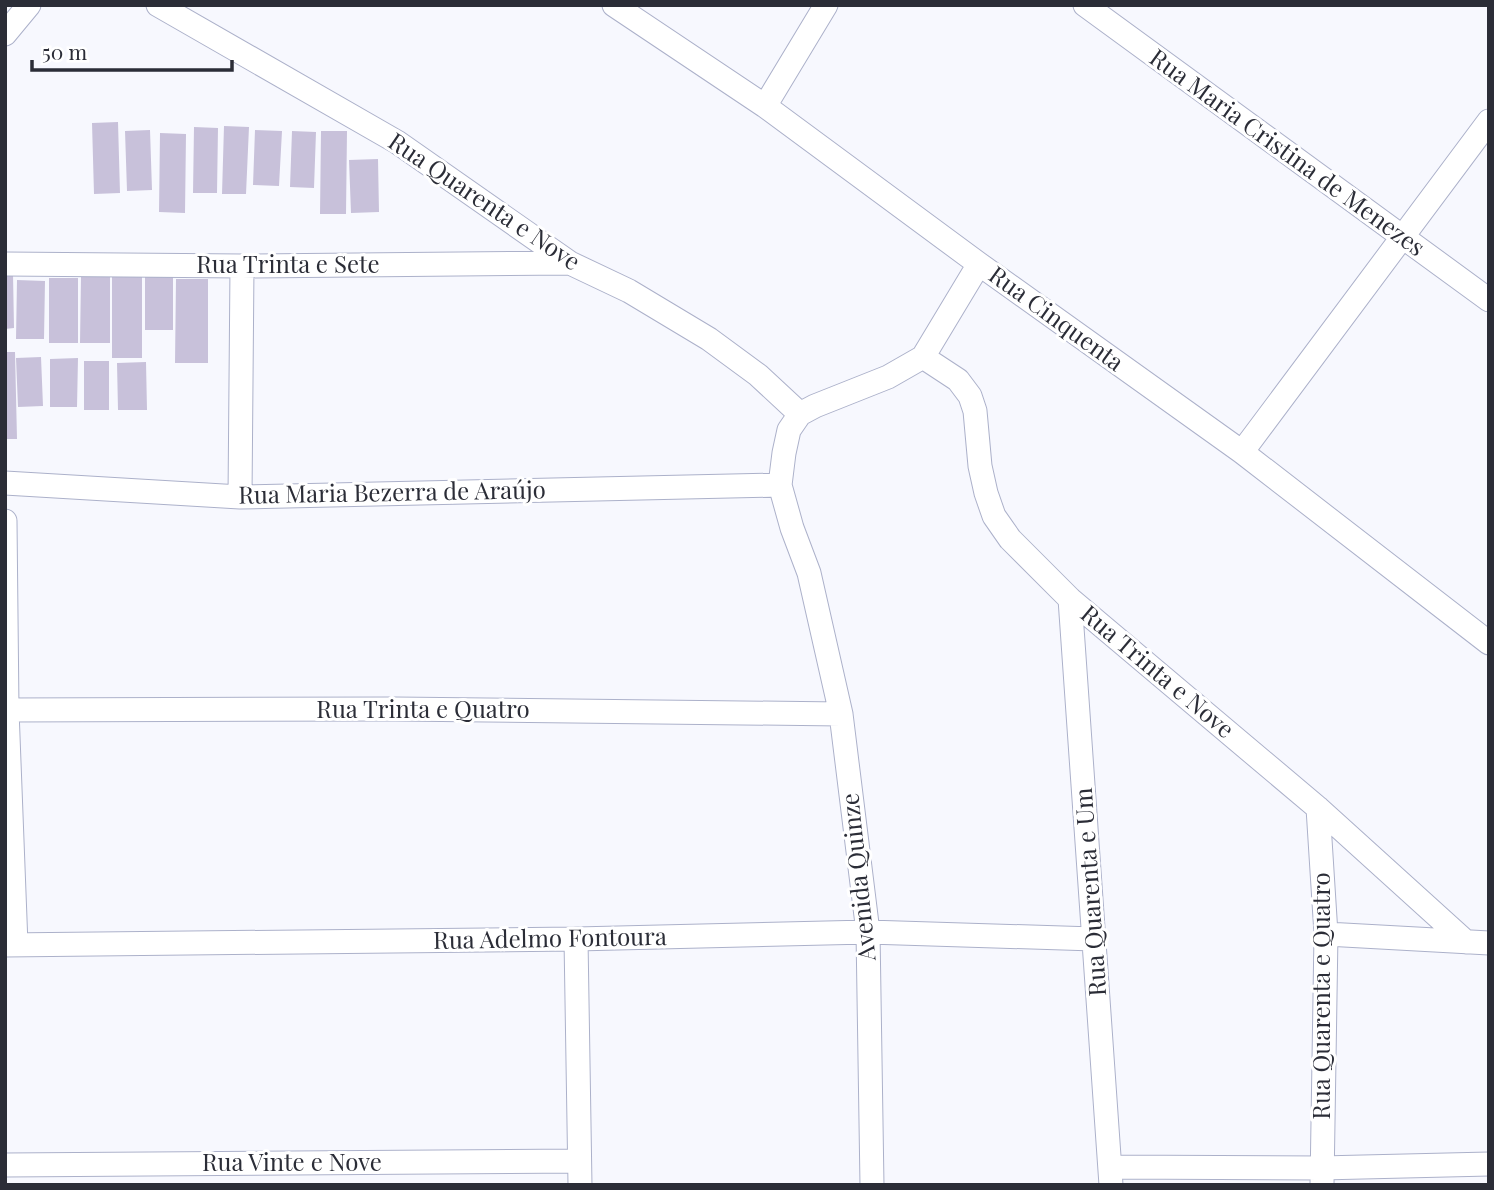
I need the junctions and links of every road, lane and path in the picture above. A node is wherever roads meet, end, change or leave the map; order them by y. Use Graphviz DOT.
graph roads {
  1 [pos="29,5"];
  2 [pos="158,5"];
  3 [pos="614,5"];
  4 [pos="826,5"];
  5 [pos="1085,5"];
  6 [pos="5,34"];
  7 [pos="765,106"];
  8 [pos="1489,121"];
  9 [pos="1404,238"];
  10 [pos="570,263"];
  11 [pos="5,264"];
  12 [pos="979,264"];
  13 [pos="242,267"];
  14 [pos="1489,300"];
  15 [pos="923,357"];
  16 [pos="800,414"];
  17 [pos="1242,452"];
  18 [pos="5,483"];
  19 [pos="780,485"];
  20 [pos="240,497"];
  21 [pos="5,521"];
  22 [pos="1070,599"];
  23 [pos="1489,643"];
  24 [pos="6,710"];
  25 [pos="841,714"];
  26 [pos="1318,808"];
  27 [pos="868,932"];
  28 [pos="1326,934"];
  29 [pos="576,939"];
  30 [pos="1094,939"];
  31 [pos="1477,943"];
  32 [pos="11,945"];
  33 [pos="579,1161"];
  34 [pos="1489,1164"];
  35 [pos="5,1165"];
  36 [pos="1111,1176"];
  37 [pos="1322,1176"];
  38 [pos="580,1185"];
  39 [pos="872,1185"];
  1 -- 6 [label="street"];
  2 -- 10 [label="street, Rua Quarenta e Nove"];
  3 -- 7 [label="street, Rua Cinquenta"];
  4 -- 7 [label="street"];
  5 -- 9 [label="street, Rua Maria Cristina de Menezes"];
  7 -- 12 [label="street, Rua Cinquenta"];
  8 -- 9 [label="street"];
  9 -- 14 [label="street, Rua Maria Cristina de Menezes"];
  9 -- 17 [label="street"];
  10 -- 13 [label="street, Rua Trinta e Sete"];
  10 -- 16 [label="street, Rua Quarenta e Nove"];
  11 -- 13 [label="street, Rua Trinta e Sete"];
  12 -- 15 [label="street"];
  12 -- 17 [label="street, Rua Cinquenta"];
  13 -- 20 [label="street"];
  15 -- 16 [label="street"];
  15 -- 22 [label="street, Rua Trinta e Nove"];
  16 -- 19 [label="street"];
  17 -- 23 [label="street, Rua Cinquenta"];
  18 -- 20 [label="street, Rua Maria Bezerra de Araújo"];
  19 -- 20 [label="street, Rua Maria Bezerra de Araújo"];
  19 -- 25 [label="street, Avenida Quinze"];
  21 -- 24 [label="street"];
  22 -- 26 [label="street, Rua Trinta e Nove"];
  22 -- 30 [label="street, Rua Quarenta e Um"];
  24 -- 25 [label="street, Rua Trinta e Quatro"];
  24 -- 32 [label="street"];
  25 -- 27 [label="street, Avenida Quinze"];
  26 -- 28 [label="street, Rua Quarenta e Quatro"];
  26 -- 31 [label="street, Rua Trinta e Nove"];
  27 -- 29 [label="street, Rua Adelmo Fontoura"];
  27 -- 30 [label="street, Rua Adelmo Fontoura"];
  27 -- 39 [label="street, Avenida Quinze"];
  28 -- 31 [label="street"];
  28 -- 37 [label="street, Rua Quarenta e Quatro"];
  29 -- 32 [label="street, Rua Adelmo Fontoura"];
  29 -- 33 [label="street"];
  30 -- 36 [label="street, Rua Quarenta e Um"];
  33 -- 35 [label="street, Rua Vinte e Nove"];
  33 -- 38 [label="street"];
  34 -- 37 [label="street"];
  36 -- 37 [label="street"];
}
